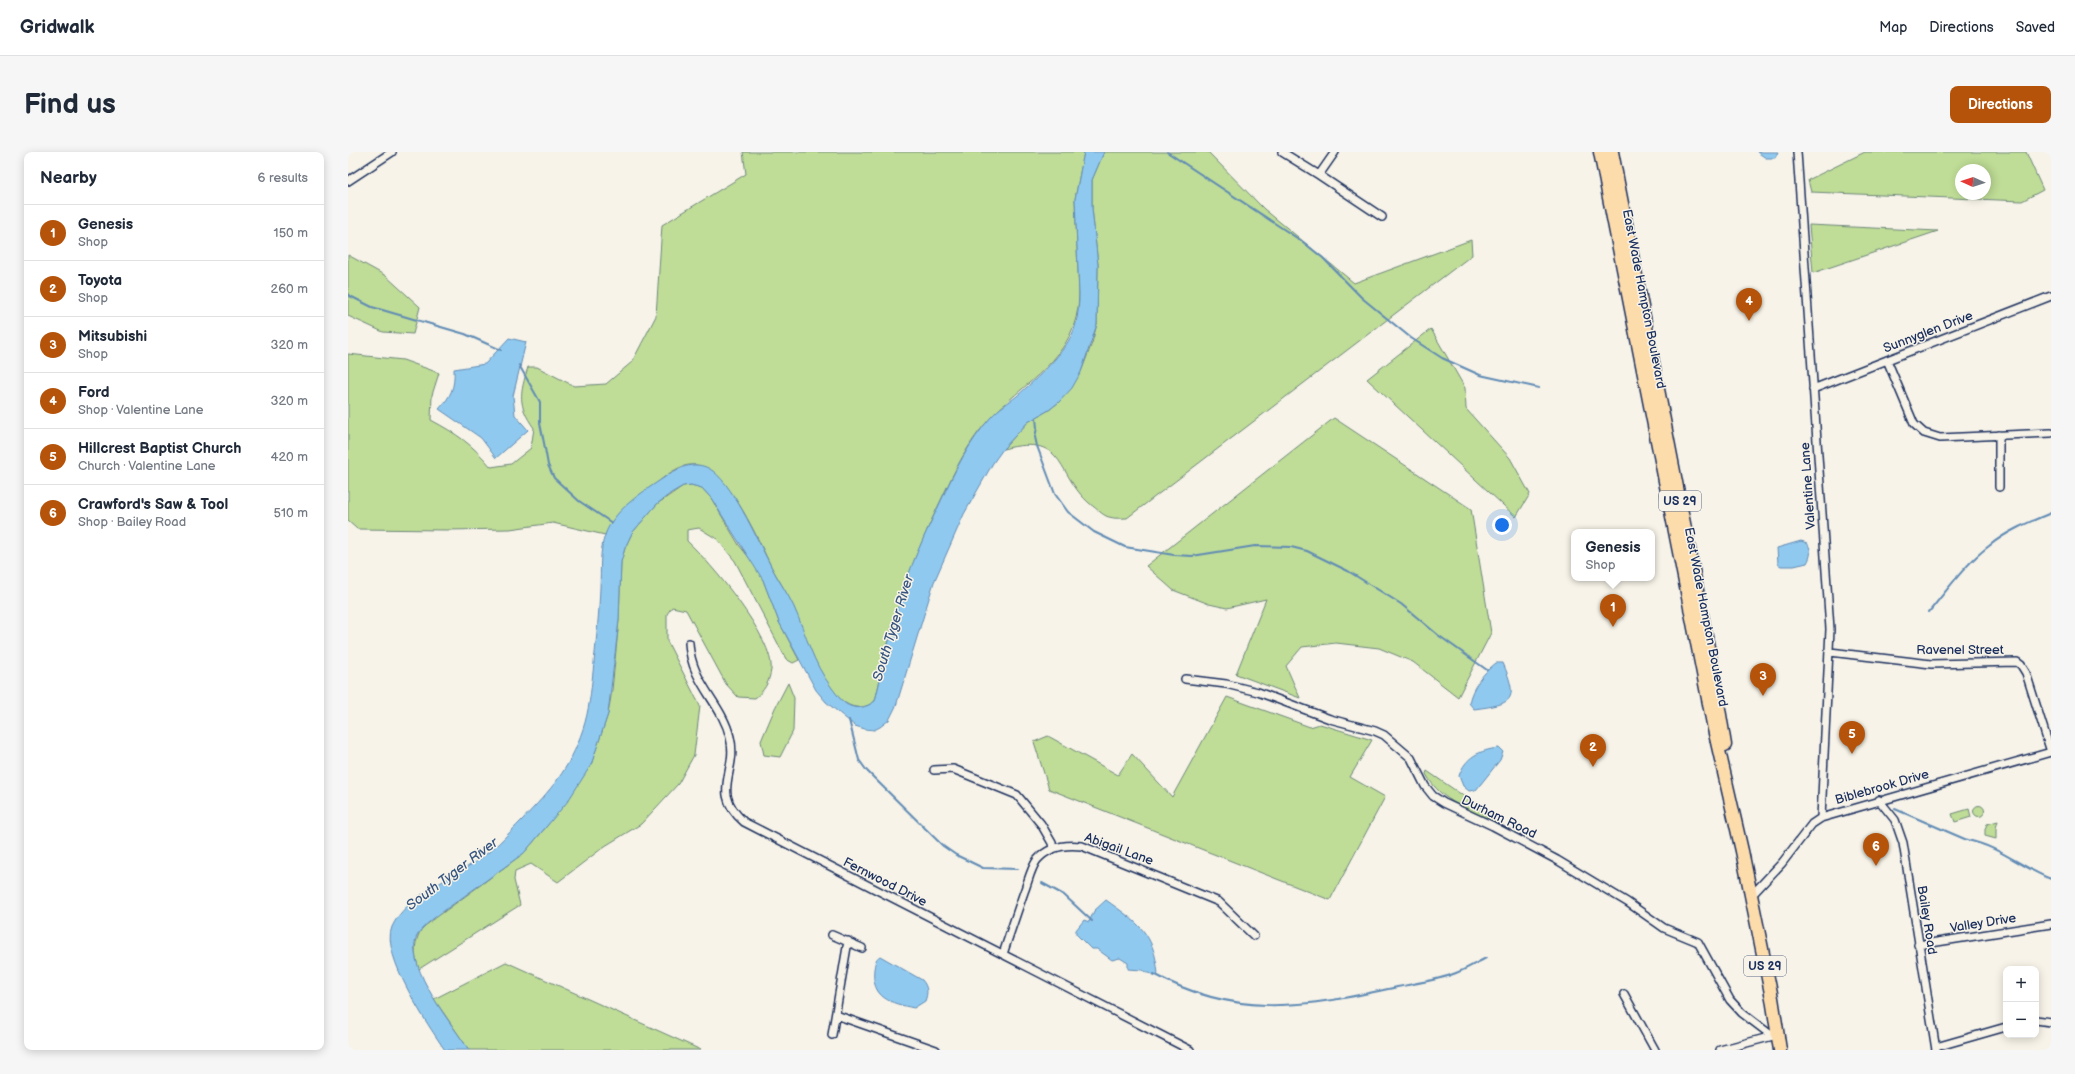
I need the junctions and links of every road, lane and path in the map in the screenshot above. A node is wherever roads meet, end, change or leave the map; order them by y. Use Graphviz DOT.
graph roads {
  1 [pos="392,152"];
  2 [pos="1282,152"];
  3 [pos="1335,152"];
  4 [pos="1600,152"];
  5 [pos="1612,152"];
  6 [pos="1797,152"];
  7 [pos="1319,175"];
  8 [pos="348,181"];
  9 [pos="1382,217"];
  10 [pos="2051,296"];
  11 [pos="1887,360"];
  12 [pos="1813,389"];
  13 [pos="2051,433"];
  14 [pos="1999,435"];
  15 [pos="1672,486"];
  16 [pos="1998,487"];
  17 [pos="689,643"];
  18 [pos="1830,652"];
  19 [pos="1185,679"];
  20 [pos="2051,752"];
  21 [pos="934,770"];
  22 [pos="1879,800"];
  23 [pos="1821,818"];
  24 [pos="1053,849"];
  25 [pos="1751,896"];
  26 [pos="2051,924"];
  27 [pos="832,935"];
  28 [pos="1254,936"];
  29 [pos="848,941"];
  30 [pos="1918,945"];
  31 [pos="862,948"];
  32 [pos="1003,954"];
  33 [pos="1624,994"];
  34 [pos="836,1015"];
  35 [pos="2039,1020"];
  36 [pos="2051,1022"];
  37 [pos="2003,1028"];
  38 [pos="832,1035"];
  39 [pos="1774,1036"];
  40 [pos="1936,1048"];
  41 [pos="936,1050"];
  42 [pos="1190,1050"];
  43 [pos="1655,1050"];
  44 [pos="1720,1050"];
  45 [pos="1780,1050"];
  1 -- 8 [label="street"];
  2 -- 7 [label="street"];
  3 -- 7 [label="street"];
  4 -- 15 [label="main road, East Wade Hampton Boulevard / US 29"];
  5 -- 15 [label="main road, East Wade Hampton Boulevard / US 29"];
  6 -- 12 [label="street, Valentine Lane"];
  7 -- 9 [label="street"];
  10 -- 11 [label="street, Sunnyglen Drive"];
  11 -- 12 [label="street, Sunnyglen Drive"];
  11 -- 14 [label="street"];
  12 -- 18 [label="street, Valentine Lane"];
  13 -- 14 [label="street"];
  14 -- 16 [label="street"];
  15 -- 25 [label="main road, East Wade Hampton Boulevard / US 29"];
  17 -- 32 [label="street, Fernwood Drive"];
  18 -- 20 [label="street, Ravenel Street"];
  18 -- 23 [label="street, Valentine Lane"];
  19 -- 39 [label="street, Durham Road"];
  20 -- 22 [label="street, Biblebrook Drive"];
  21 -- 24 [label="street"];
  22 -- 23 [label="street, Biblebrook Drive"];
  22 -- 30 [label="street, Bailey Road"];
  23 -- 25 [label="street, Biblebrook Drive"];
  24 -- 28 [label="street, Abigail Lane"];
  24 -- 32 [label="street, Abigail Lane"];
  25 -- 39 [label="main road, East Wade Hampton Boulevard / US 29"];
  26 -- 30 [label="street, Valley Drive"];
  27 -- 29 [label="street"];
  29 -- 31 [label="street"];
  29 -- 34 [label="street"];
  30 -- 40 [label="street, Bailey Road"];
  32 -- 42 [label="street, Fernwood Drive"];
  33 -- 43 [label="street"];
  34 -- 38 [label="street"];
  34 -- 41 [label="street"];
  35 -- 36 [label="street"];
  37 -- 40 [label="street"];
  39 -- 44 [label="street"];
  39 -- 45 [label="main road, East Wade Hampton Boulevard / US 29"];
}
